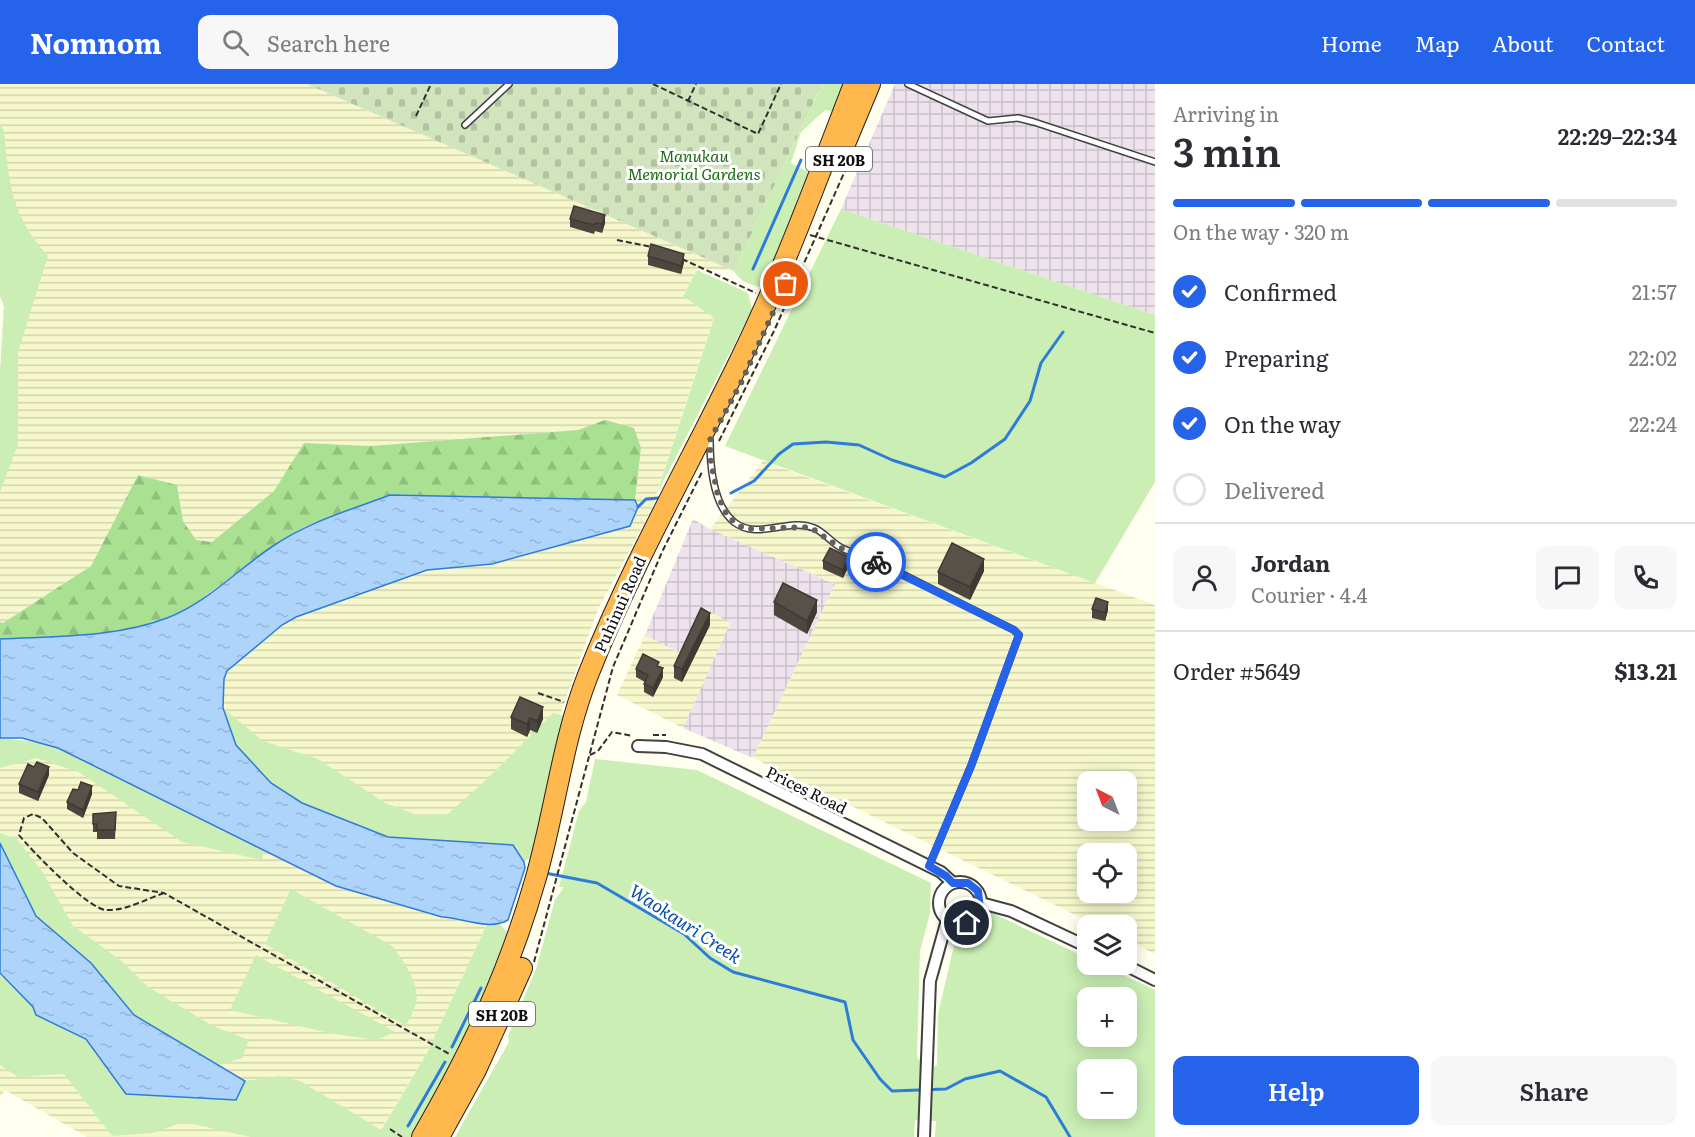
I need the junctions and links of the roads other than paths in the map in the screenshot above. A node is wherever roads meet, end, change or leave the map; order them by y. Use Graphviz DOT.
graph roads {
  1 [pos="509,84"];
  2 [pos="854,84"];
  3 [pos="870,84"];
  4 [pos="908,84"];
  5 [pos="465,125"];
  6 [pos="1155,162"];
  7 [pos="710,440"];
  8 [pos="636,741"];
  9 [pos="929,866"];
  10 [pos="544,877"];
  11 [pos="953,883"];
  12 [pos="981,903"];
  13 [pos="947,920"];
  14 [pos="1077,943"];
  15 [pos="1137,971"];
  16 [pos="1155,980"];
  17 [pos="422,1137"];
  18 [pos="439,1137"];
  19 [pos="924,1137"];
  1 -- 5 [label="lane"];
  2 -- 10 [label="highway, Puhinui Road / SH 20B"];
  3 -- 7 [label="highway, Puhinui Road / SH 20B"];
  4 -- 6 [label="lane"];
  7 -- 9 [label="lane"];
  7 -- 10 [label="highway, Puhinui Road / SH 20B"];
  8 -- 9 [label="street, Prices Road"];
  9 -- 11 [label="street, Prices Road"];
  10 -- 17 [label="highway, Puhinui Road / SH 20B"];
  10 -- 18 [label="highway, Puhinui Road / SH 20B"];
  11 -- 12 [label="street, Prices Road"];
  11 -- 13 [label="street"];
  12 -- 13 [label="street"];
  12 -- 14 [label="street"];
  13 -- 19 [label="street"];
  15 -- 16 [label="street"];
}
